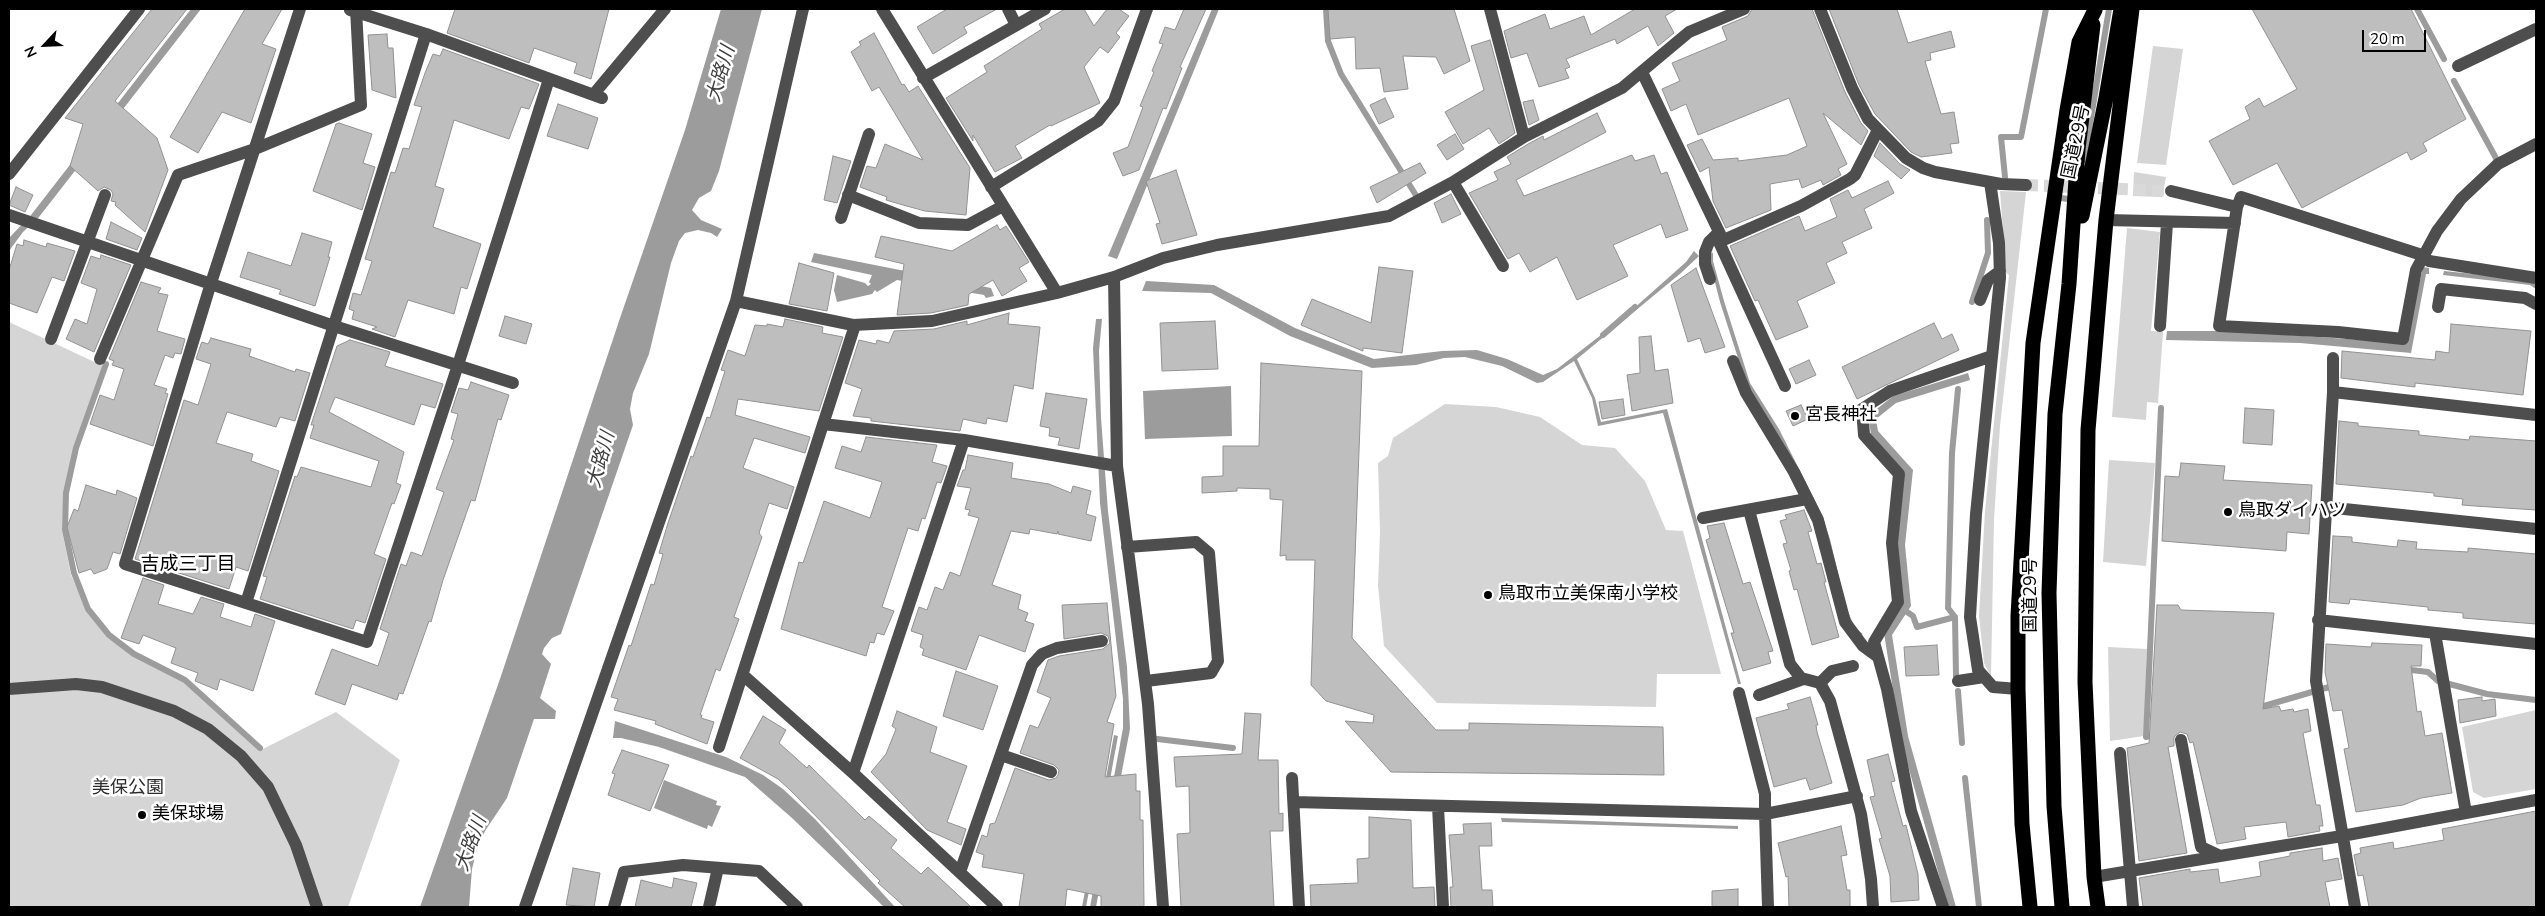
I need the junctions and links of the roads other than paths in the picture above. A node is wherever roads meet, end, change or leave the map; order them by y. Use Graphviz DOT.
graph roads {
  1 [pos="139,9"];
  2 [pos="300,9"];
  3 [pos="665,9"];
  4 [pos="803,9"];
  5 [pos="882,9"];
  6 [pos="1008,9"];
  7 [pos="1045,9"];
  8 [pos="1147,9"];
  9 [pos="1490,9"];
  10 [pos="1744,9"];
  11 [pos="1820,9"];
  12 [pos="2095,9"];
  13 [pos="2120,9"];
  14 [pos="2132,9"];
  15 [pos="353,10"];
  16 [pos="1016,25"];
  17 [pos="2536,29"];
  18 [pos="426,34"];
  19 [pos="2458,66"];
  20 [pos="1642,72"];
  21 [pos="549,78"];
  22 [pos="923,78"];
  23 [pos="1878,130"];
  24 [pos="869,134"];
  25 [pos="1524,137"];
  26 [pos="2536,144"];
  27 [pos="255,148"];
  28 [pos="9,174"];
  29 [pos="1453,182"];
  30 [pos="1990,182"];
  31 [pos="2026,185"];
  32 [pos="991,187"];
  33 [pos="2171,191"];
  34 [pos="105,195"];
  35 [pos="848,196"];
  36 [pos="1002,206"];
  37 [pos="2237,207"];
  38 [pos="9,215"];
  39 [pos="841,218"];
  40 [pos="2106,220"];
  41 [pos="2168,223"];
  42 [pos="2235,223"];
  43 [pos="1721,236"];
  44 [pos="88,242"];
  45 [pos="2422,255"];
  46 [pos="143,261"];
  47 [pos="1503,266"];
  48 [pos="2000,271"];
  49 [pos="1114,277"];
  50 [pos="2536,278"];
  51 [pos="1710,279"];
  52 [pos="211,284"];
  53 [pos="2069,284"];
  54 [pos="1057,292"];
  55 [pos="1980,300"];
  56 [pos="736,301"];
  57 [pos="2536,304"];
  58 [pos="2438,307"];
  59 [pos="855,325"];
  60 [pos="334,326"];
  61 [pos="2160,326"];
  62 [pos="50,339"];
  63 [pos="1992,356"];
  64 [pos="2333,358"];
  65 [pos="100,359"];
  66 [pos="1733,361"];
  67 [pos="458,365"];
  68 [pos="512,383"];
  69 [pos="1785,386"];
  70 [pos="2333,392"];
  71 [pos="2536,415"];
  72 [pos="823,424"];
  73 [pos="964,440"];
  74 [pos="1116,466"];
  75 [pos="1807,499"];
  76 [pos="2325,507"];
  77 [pos="1750,510"];
  78 [pos="1703,518"];
  79 [pos="2536,529"];
  80 [pos="1127,547"];
  81 [pos="246,603"];
  82 [pos="2318,620"];
  83 [pos="2435,633"];
  84 [pos="1102,641"];
  85 [pos="2536,644"];
  86 [pos="1878,657"];
  87 [pos="1853,666"];
  88 [pos="743,675"];
  89 [pos="1984,677"];
  90 [pos="1803,679"];
  91 [pos="1146,681"];
  92 [pos="1958,682"];
  93 [pos="1820,683"];
  94 [pos="9,689"];
  95 [pos="2018,689"];
  96 [pos="1739,693"];
  97 [pos="1759,695"];
  98 [pos="2181,740"];
  99 [pos="719,747"];
  100 [pos="2120,753"];
  101 [pos="1001,755"];
  102 [pos="1051,772"];
  103 [pos="854,773"];
  104 [pos="1292,778"];
  105 [pos="1857,796"];
  106 [pos="2536,800"];
  107 [pos="1294,802"];
  108 [pos="1438,806"];
  109 [pos="2466,813"];
  110 [pos="1765,814"];
  111 [pos="2342,836"];
  112 [pos="2220,856"];
  113 [pos="718,868"];
  114 [pos="2129,870"];
  115 [pos="960,872"];
  116 [pos="2094,877"];
  117 [pos="317,907"];
  118 [pos="525,907"];
  119 [pos="614,907"];
  120 [pos="709,907"];
  121 [pos="797,907"];
  122 [pos="997,907"];
  123 [pos="1163,907"];
  124 [pos="1299,907"];
  125 [pos="1442,907"];
  126 [pos="1768,907"];
  127 [pos="1872,907"];
  128 [pos="1942,907"];
  129 [pos="2030,907"];
  130 [pos="2062,907"];
  131 [pos="2098,907"];
  132 [pos="2133,907"];
  133 [pos="2355,907"];
  1 -- 28 [label="street"];
  2 -- 27 [label="street"];
  3 -- 21 [label="street"];
  4 -- 56 [label="street"];
  5 -- 22 [label="street"];
  6 -- 16 [label="street"];
  7 -- 16 [label="street"];
  8 -- 32 [label="street"];
  9 -- 25 [label="street"];
  10 -- 20 [label="street"];
  11 -- 23 [label="street"];
  12 -- 53 [label="highway, 国道29号"];
  12 -- 95 [label="highway"];
  13 -- 53 [label="highway, 国道29号"];
  14 -- 40 [label="highway"];
  15 -- 18 [label="street"];
  15 -- 27 [label="street"];
  16 -- 22 [label="street"];
  17 -- 19 [label="street"];
  18 -- 21 [label="street"];
  18 -- 60 [label="street"];
  20 -- 25 [label="street"];
  20 -- 43 [label="street"];
  21 -- 67 [label="street"];
  22 -- 32 [label="street"];
  23 -- 30 [label="street"];
  23 -- 43 [label="street"];
  24 -- 35 [label="street"];
  25 -- 29 [label="street"];
  26 -- 45 [label="street"];
  27 -- 46 [label="street"];
  27 -- 52 [label="street"];
  29 -- 47 [label="street"];
  29 -- 49 [label="street"];
  30 -- 31 [label="street"];
  30 -- 48 [label="street"];
  32 -- 36 [label="street"];
  33 -- 37 [label="street"];
  34 -- 44 [label="street"];
  35 -- 36 [label="street"];
  35 -- 39 [label="street"];
  36 -- 54 [label="street"];
  37 -- 42 [label="street"];
  37 -- 45 [label="street"];
  38 -- 44 [label="street"];
  40 -- 41 [label="street"];
  40 -- 116 [label="highway"];
  41 -- 42 [label="street"];
  41 -- 61 [label="street"];
  42 -- 45 [label="street"];
  43 -- 51 [label="street"];
  43 -- 69 [label="street"];
  44 -- 46 [label="street"];
  44 -- 62 [label="street"];
  45 -- 50 [label="street"];
  46 -- 52 [label="street"];
  46 -- 65 [label="street"];
  48 -- 55 [label="street"];
  48 -- 63 [label="street"];
  49 -- 54 [label="street"];
  49 -- 74 [label="street"];
  52 -- 60 [label="street"];
  52 -- 81 [label="street"];
  53 -- 130 [label="highway, 国道29号"];
  54 -- 59 [label="street"];
  56 -- 59 [label="street"];
  56 -- 118 [label="street"];
  57 -- 58 [label="street"];
  59 -- 72 [label="street"];
  60 -- 67 [label="street"];
  60 -- 81 [label="street"];
  63 -- 86 [label="street"];
  63 -- 89 [label="street"];
  64 -- 70 [label="street"];
  66 -- 75 [label="street"];
  67 -- 68 [label="street"];
  67 -- 81 [label="street"];
  70 -- 71 [label="street"];
  70 -- 76 [label="street"];
  72 -- 73 [label="street"];
  72 -- 88 [label="street"];
  73 -- 74 [label="street"];
  73 -- 103 [label="street"];
  74 -- 80 [label="street"];
  75 -- 77 [label="street"];
  75 -- 86 [label="street"];
  76 -- 79 [label="street"];
  76 -- 82 [label="street"];
  77 -- 78 [label="street"];
  77 -- 90 [label="street"];
  80 -- 91 [label="street"];
  80 -- 91 [label="street"];
  82 -- 83 [label="street"];
  82 -- 111 [label="street"];
  83 -- 85 [label="street"];
  83 -- 109 [label="street"];
  84 -- 101 [label="street"];
  86 -- 128 [label="street"];
  87 -- 93 [label="street"];
  88 -- 99 [label="street"];
  88 -- 103 [label="street"];
  89 -- 92 [label="street"];
  89 -- 95 [label="street"];
  90 -- 93 [label="street"];
  90 -- 97 [label="street"];
  91 -- 123 [label="street"];
  93 -- 105 [label="street"];
  94 -- 117 [label="street"];
  95 -- 129 [label="highway"];
  96 -- 110 [label="street"];
  98 -- 112 [label="street"];
  100 -- 114 [label="street"];
  101 -- 102 [label="street"];
  101 -- 115 [label="street"];
  103 -- 115 [label="street"];
  104 -- 107 [label="street"];
  105 -- 110 [label="street"];
  105 -- 127 [label="street"];
  106 -- 109 [label="street"];
  107 -- 108 [label="street"];
  107 -- 124 [label="street"];
  108 -- 110 [label="street"];
  108 -- 125 [label="street"];
  109 -- 111 [label="street"];
  110 -- 126 [label="street"];
  111 -- 112 [label="street"];
  111 -- 133 [label="street"];
  112 -- 114 [label="street"];
  113 -- 119 [label="street"];
  113 -- 120 [label="street"];
  113 -- 121 [label="street"];
  114 -- 116 [label="street"];
  114 -- 132 [label="street"];
  115 -- 122 [label="street"];
  116 -- 131 [label="highway"];
}
